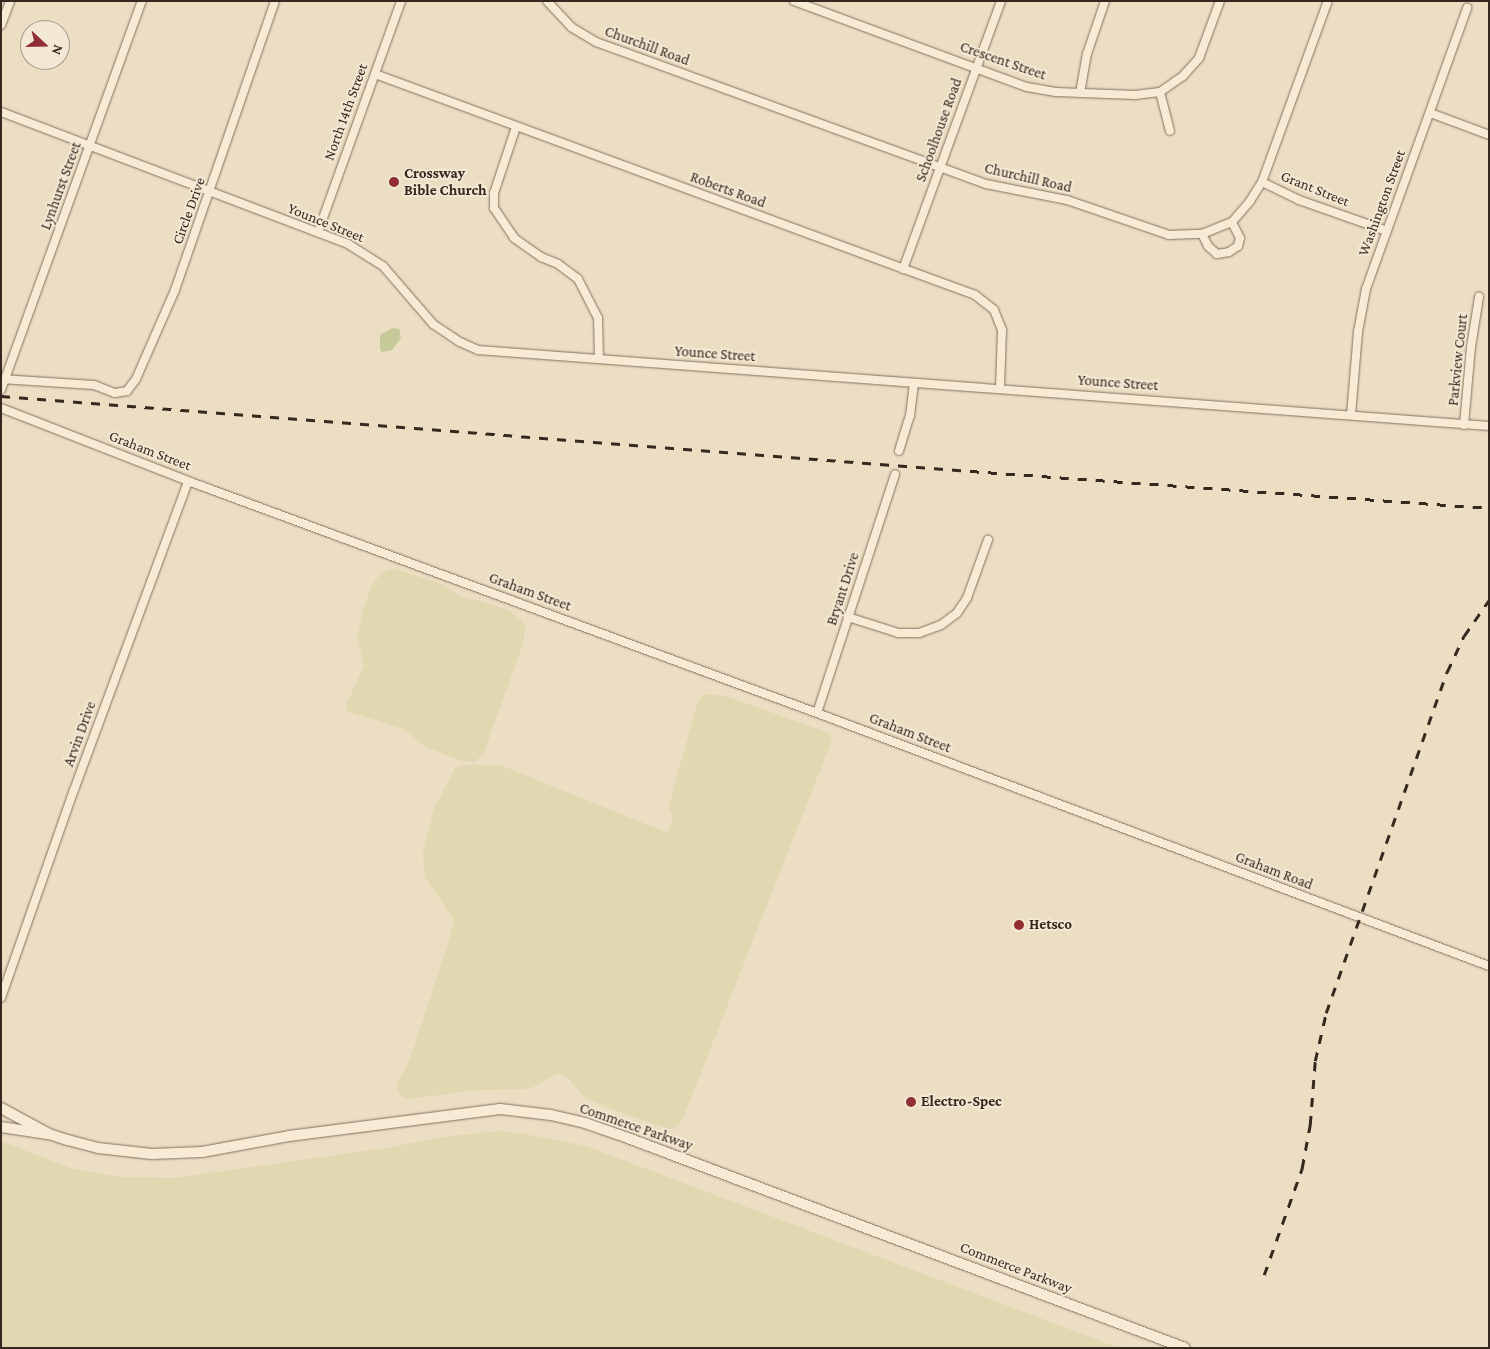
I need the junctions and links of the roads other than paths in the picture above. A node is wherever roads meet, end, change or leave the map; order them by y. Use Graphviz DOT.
graph roads {
  1 [pos="10,1"];
  2 [pos="142,1"];
  3 [pos="275,1"];
  4 [pos="401,1"];
  5 [pos="547,1"];
  6 [pos="794,1"];
  7 [pos="1001,1"];
  8 [pos="1106,1"];
  9 [pos="1220,1"];
  10 [pos="1328,1"];
  11 [pos="1467,8"];
  12 [pos="1,25"];
  13 [pos="977,68"];
  14 [pos="375,74"];
  15 [pos="1160,92"];
  16 [pos="1080,93"];
  17 [pos="1,112"];
  18 [pos="1430,113"];
  19 [pos="516,127"];
  20 [pos="1170,131"];
  21 [pos="1489,135"];
  22 [pos="90,146"];
  23 [pos="940,167"];
  24 [pos="1262,182"];
  25 [pos="210,193"];
  26 [pos="1232,222"];
  27 [pos="1387,231"];
  28 [pos="318,232"];
  29 [pos="1202,234"];
  30 [pos="903,269"];
  31 [pos="1479,298"];
  32 [pos="599,359"];
  33 [pos="3,379"];
  34 [pos="914,383"];
  35 [pos="1000,388"];
  36 [pos="1,390"];
  37 [pos="1,408"];
  38 [pos="1352,415"];
  39 [pos="1464,425"];
  40 [pos="1489,426"];
  41 [pos="899,451"];
  42 [pos="895,474"];
  43 [pos="188,481"];
  44 [pos="988,540"];
  45 [pos="848,617"];
  46 [pos="817,713"];
  47 [pos="1049,801"];
  48 [pos="1489,966"];
  49 [pos="1,998"];
  50 [pos="1,1108"];
  51 [pos="1,1127"];
  52 [pos="49,1134"];
  53 [pos="1185,1348"];
  1 -- 12 [label="street"];
  2 -- 22 [label="street, Lynhurst Street"];
  3 -- 25 [label="street, Circle Drive"];
  4 -- 14 [label="street, North 14th Street"];
  5 -- 23 [label="street, Churchill Road"];
  6 -- 13 [label="street, Crescent Street"];
  7 -- 13 [label="street, Schoolhouse Road"];
  8 -- 16 [label="street"];
  9 -- 15 [label="street, Crescent Street"];
  10 -- 24 [label="street"];
  11 -- 18 [label="street, Washington Street"];
  13 -- 16 [label="street, Crescent Street"];
  13 -- 23 [label="street, Schoolhouse Road"];
  14 -- 19 [label="street, Roberts Road"];
  14 -- 28 [label="street, North 14th Street"];
  15 -- 16 [label="street, Crescent Street"];
  15 -- 20 [label="street"];
  17 -- 22 [label="street, Younce Street"];
  18 -- 21 [label="street"];
  18 -- 27 [label="street, Washington Street"];
  19 -- 30 [label="street, Roberts Road"];
  19 -- 32 [label="street"];
  22 -- 25 [label="street, Younce Street"];
  22 -- 33 [label="street, Lynhurst Street"];
  23 -- 29 [label="street, Churchill Road"];
  23 -- 30 [label="street, Schoolhouse Road"];
  24 -- 26 [label="street"];
  24 -- 27 [label="street, Grant Street"];
  25 -- 28 [label="street, Younce Street"];
  25 -- 33 [label="street, Circle Drive"];
  26 -- 29 [label="street, Churchill Road"];
  26 -- 29 [label="street"];
  27 -- 38 [label="street, Washington Street"];
  28 -- 32 [label="street, Younce Street"];
  30 -- 35 [label="street, Roberts Road"];
  31 -- 39 [label="street, Parkview Court"];
  32 -- 34 [label="street, Younce Street"];
  33 -- 36 [label="street"];
  34 -- 35 [label="street, Younce Street"];
  34 -- 41 [label="street"];
  35 -- 38 [label="street, Younce Street"];
  37 -- 43 [label="street, Graham Street"];
  38 -- 39 [label="street, Younce Street"];
  39 -- 40 [label="street, Younce Street"];
  42 -- 45 [label="street, Bryant Drive"];
  43 -- 46 [label="street, Graham Street"];
  43 -- 49 [label="street, Arvin Drive"];
  44 -- 45 [label="street"];
  45 -- 46 [label="street, Bryant Drive"];
  46 -- 47 [label="street, Graham Street"];
  47 -- 48 [label="street, Graham Road"];
  50 -- 52 [label="street, Commerce Parkway"];
  51 -- 52 [label="street, Commerce Parkway"];
  52 -- 53 [label="street, Commerce Parkway"];
}
